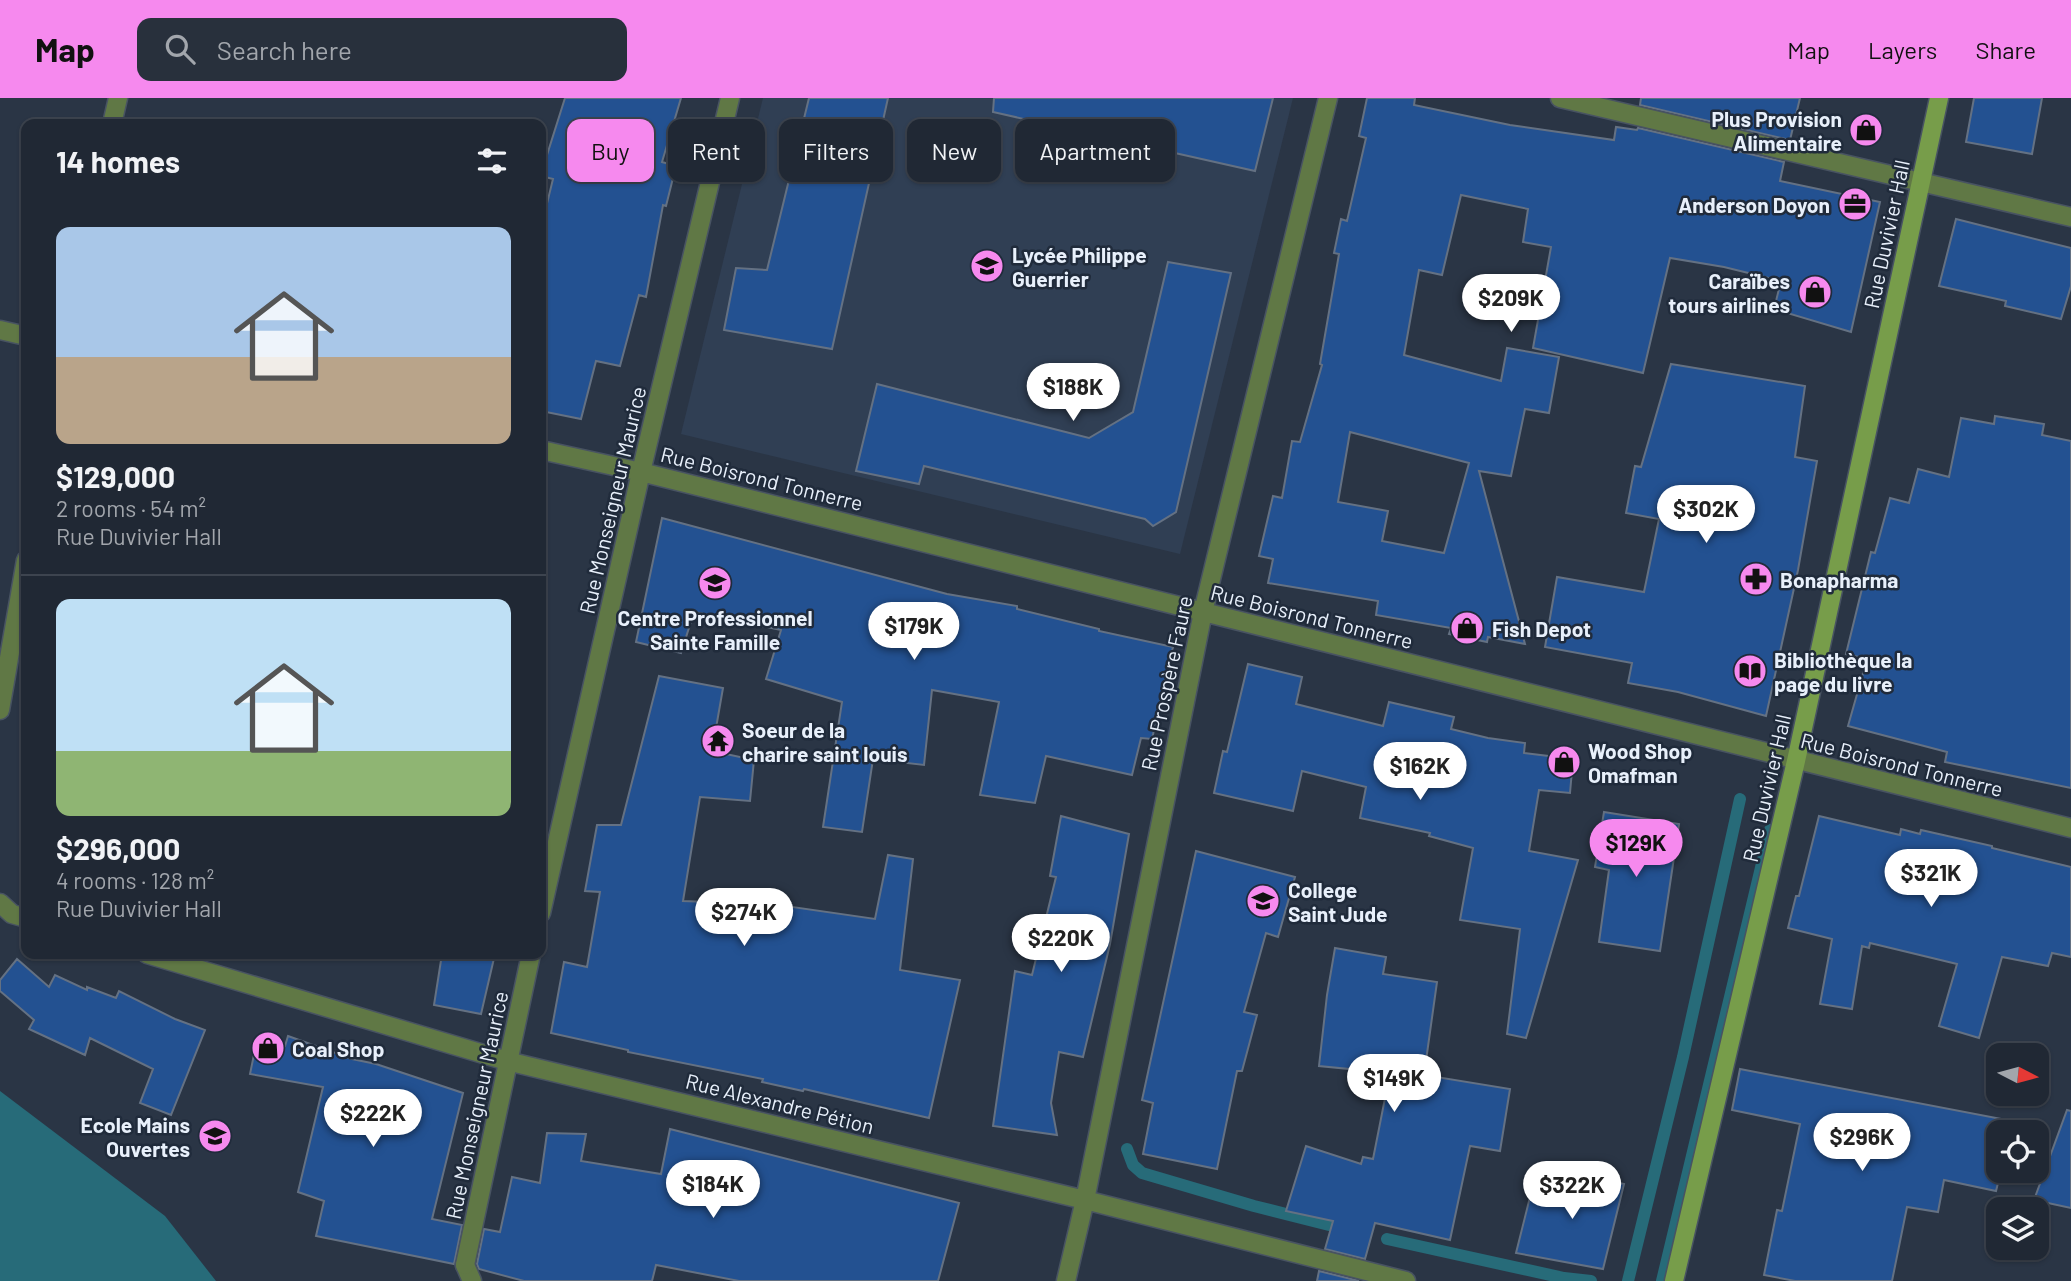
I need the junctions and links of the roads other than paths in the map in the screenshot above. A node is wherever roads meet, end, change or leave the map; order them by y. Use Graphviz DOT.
graph roads {
  1 [pos="118,98"];
  2 [pos="730,98"];
  3 [pos="1328,98"];
  4 [pos="1560,98"];
  5 [pos="1939,98"];
  6 [pos="113,119"];
  7 [pos="1920,180"];
  8 [pos="2071,217"];
  9 [pos="0,330"];
  10 [pos="21,336"];
  11 [pos="546,451"];
  12 [pos="641,472"];
  13 [pos="21,589"];
  14 [pos="1203,612"];
  15 [pos="0,710"];
  16 [pos="1796,761"];
  17 [pos="2071,828"];
  18 [pos="546,891"];
  19 [pos="0,903"];
  20 [pos="21,917"];
  21 [pos="164,959"];
  22 [pos="530,959"];
  23 [pos="507,1061"];
  24 [pos="1084,1200"];
  25 [pos="469,1273"];
  26 [pos="1066,1281"];
  27 [pos="1406,1281"];
  28 [pos="1674,1281"];
  1 -- 6 [label="street"];
  2 -- 12 [label="street, Rue Monseigneur Maurice"];
  3 -- 14 [label="street, Rue Prospère Faure"];
  4 -- 7 [label="street"];
  5 -- 7 [label="street, Rue Duvivier Hall"];
  7 -- 8 [label="street"];
  7 -- 16 [label="street, Rue Duvivier Hall"];
  9 -- 10 [label="street"];
  11 -- 12 [label="street, Rue Boisrond Tonnerre"];
  12 -- 14 [label="street, Rue Boisrond Tonnerre"];
  12 -- 18 [label="street, Rue Monseigneur Maurice"];
  13 -- 15 [label="street"];
  14 -- 16 [label="street, Rue Boisrond Tonnerre"];
  14 -- 24 [label="street, Rue Prospère Faure"];
  16 -- 17 [label="street, Rue Boisrond Tonnerre"];
  16 -- 28 [label="street, Rue Duvivier Hall"];
  19 -- 20 [label="street"];
  21 -- 23 [label="street, Rue Alexandre Pétion"];
  22 -- 23 [label="street, Rue Monseigneur Maurice"];
  23 -- 24 [label="street, Rue Alexandre Pétion"];
  23 -- 25 [label="street, Rue Monseigneur Maurice"];
  24 -- 26 [label="street, Rue Prospère Faure"];
  24 -- 27 [label="street, Rue Alexandre Pétion"];
}
